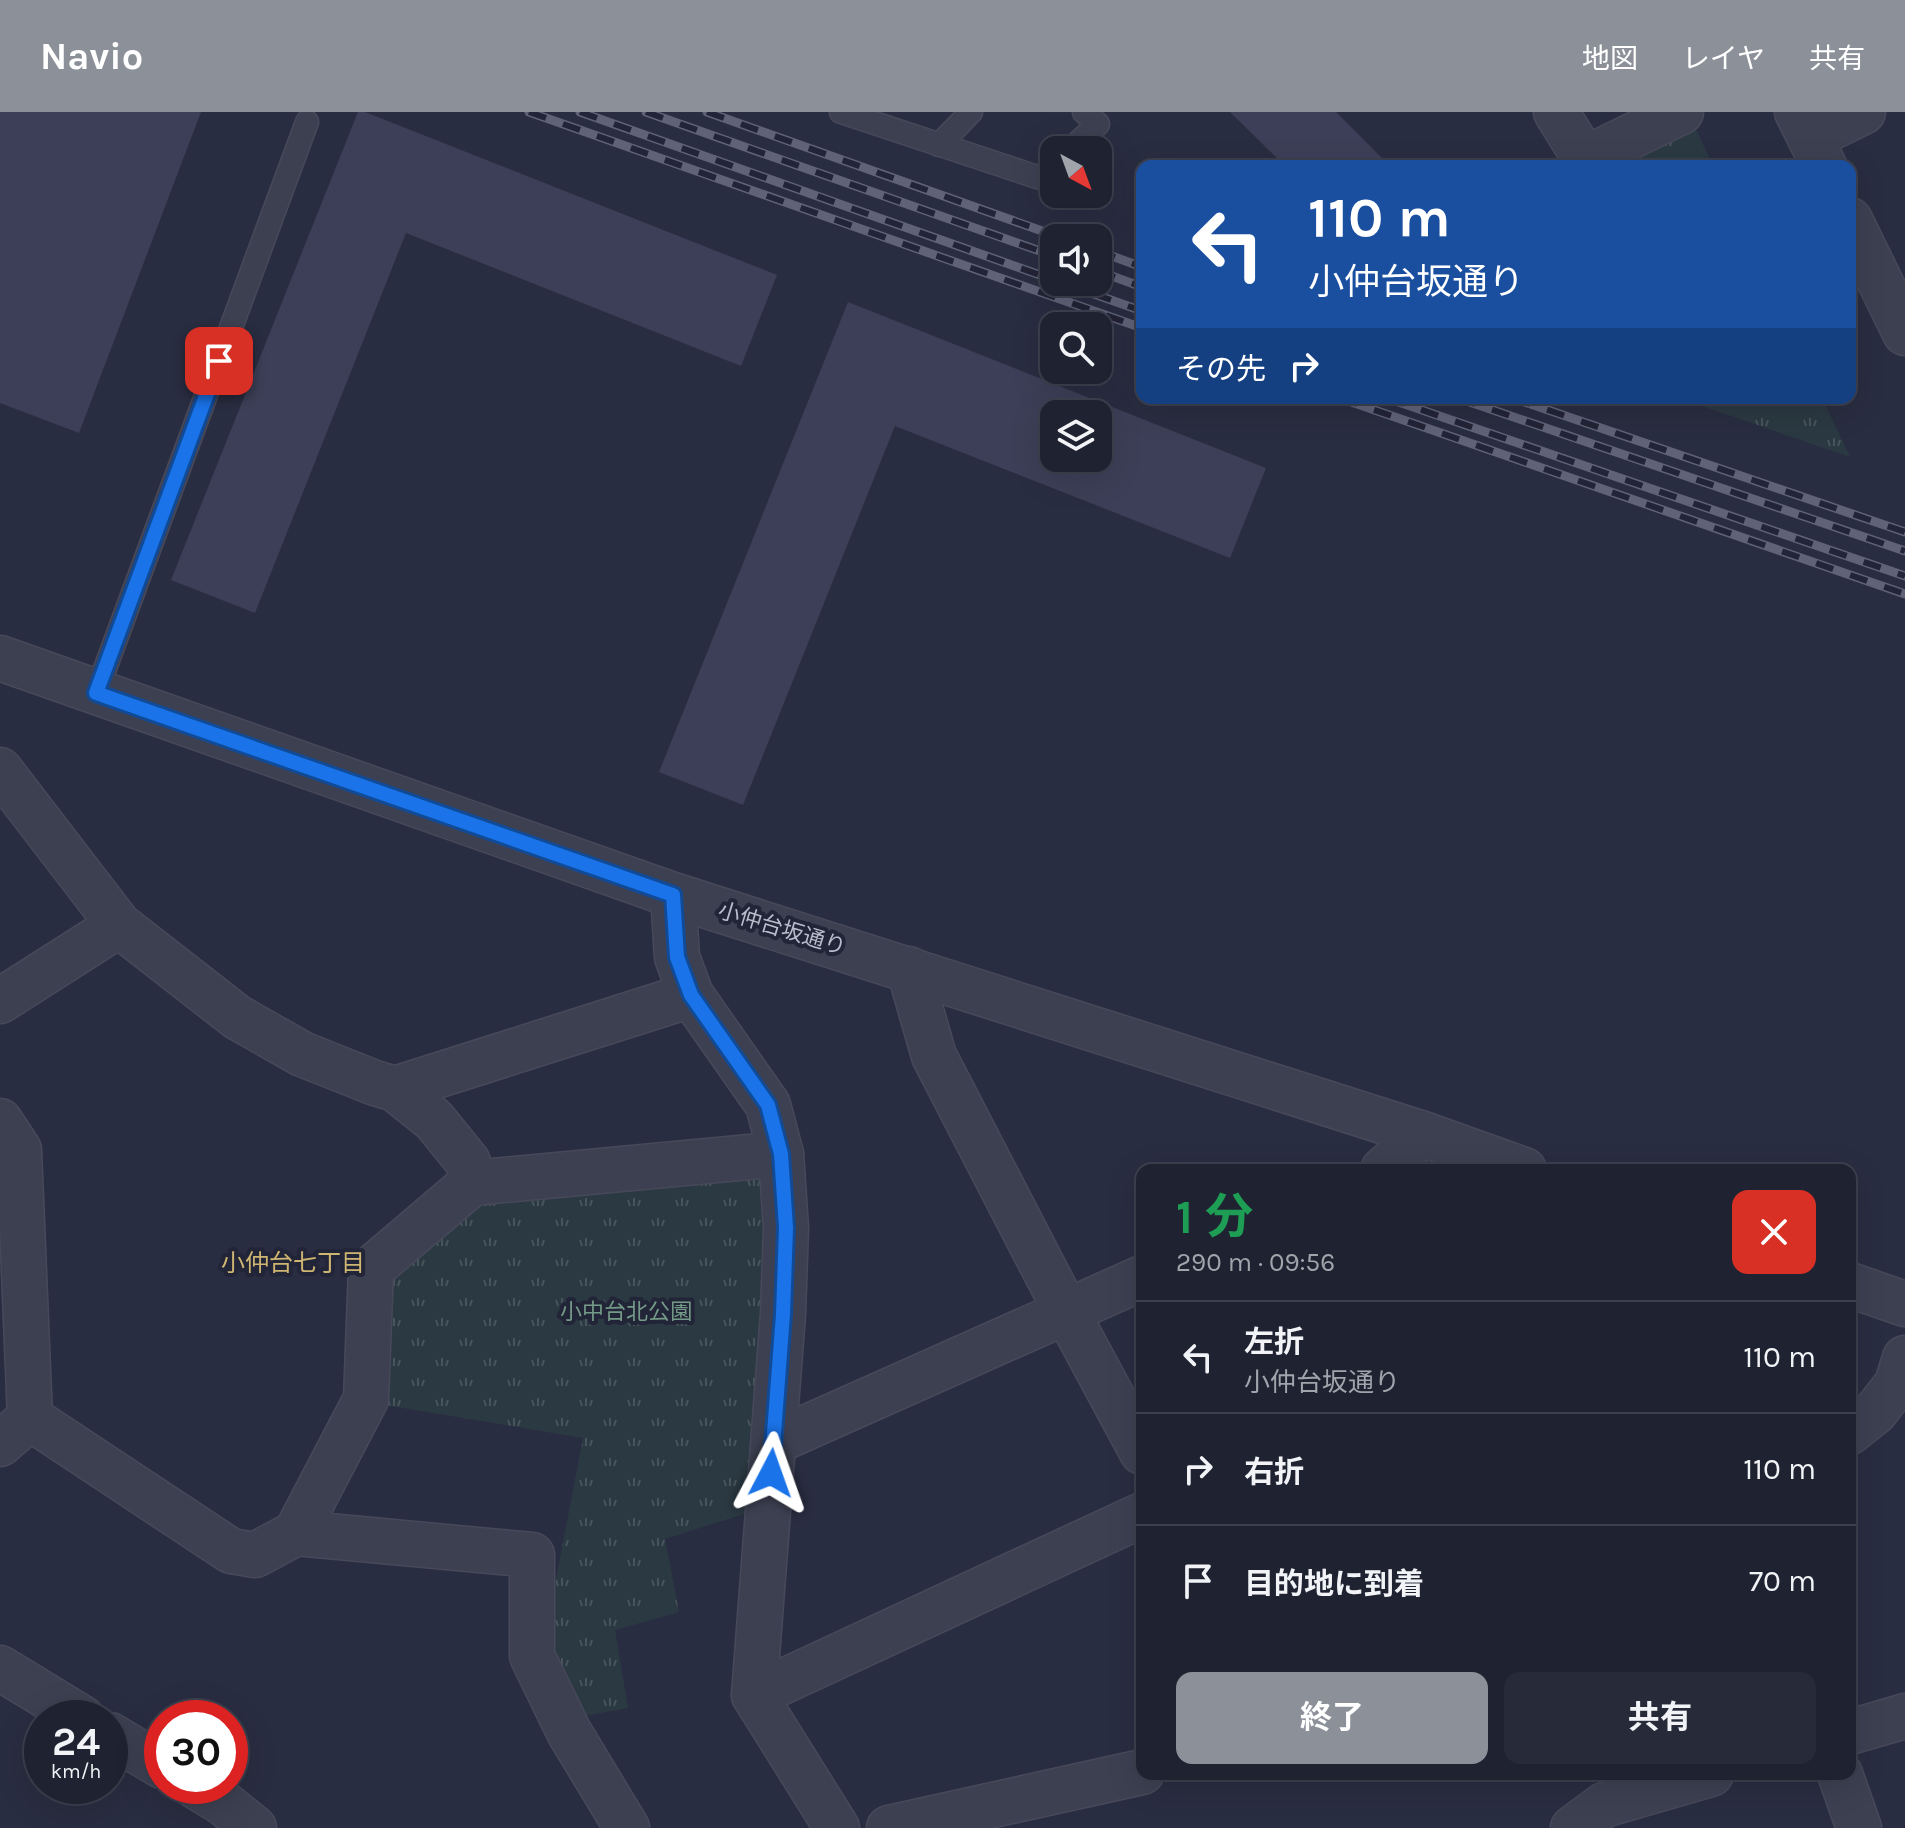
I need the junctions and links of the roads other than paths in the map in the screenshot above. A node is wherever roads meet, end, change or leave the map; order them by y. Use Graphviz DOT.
graph roads {
  1 [pos="841,112"];
  2 [pos="971,112"];
  3 [pos="1084,112"];
  4 [pos="1556,112"];
  5 [pos="1681,112"];
  6 [pos="1863,112"];
  7 [pos="307,122"];
  8 [pos="1085,136"];
  9 [pos="1810,139"];
  10 [pos="939,145"];
  11 [pos="1040,178"];
  12 [pos="1856,231"];
  13 [pos="1901,313"];
  14 [pos="4,666"];
  15 [pos="96,693"];
  16 [pos="0,770"];
  17 [pos="673,895"];
  18 [pos="119,925"];
  19 [pos="909,969"];
  20 [pos="691,995"];
  21 [pos="0,1001"];
  22 [pos="395,1089"];
  23 [pos="0,1121"];
  24 [pos="1423,1134"];
  25 [pos="781,1154"];
  26 [pos="1390,1164"];
  27 [pos="1507,1164"];
  28 [pos="472,1183"];
  29 [pos="1136,1281"];
  30 [pos="1856,1287"];
  31 [pos="1905,1304"];
  32 [pos="1066,1311"];
  33 [pos="1905,1358"];
  34 [pos="1856,1427"];
  35 [pos="15,1431"];
  36 [pos="1136,1441"];
  37 [pos="774,1442"];
  38 [pos="1136,1518"];
  39 [pos="296,1533"];
  40 [pos="0,1668"];
  41 [pos="754,1695"];
  42 [pos="52,1700"];
  43 [pos="1905,1716"];
  44 [pos="1856,1730"];
  45 [pos="1136,1773"];
  46 [pos="1690,1780"];
  47 [pos="1842,1780"];
  48 [pos="224,1804"];
  49 [pos="254,1828"];
  50 [pos="627,1828"];
  51 [pos="837,1828"];
  52 [pos="889,1828"];
  53 [pos="1573,1828"];
  54 [pos="1859,1828"];
  1 -- 10 [label="lane"];
  2 -- 10 [label="lane"];
  3 -- 8 [label="lane"];
  4 -- 5 [label="street"];
  6 -- 9 [label="street"];
  7 -- 15 [label="lane"];
  10 -- 11 [label="lane"];
  12 -- 13 [label="street"];
  14 -- 15 [label="street, 小仲台坂通り"];
  15 -- 17 [label="street, 小仲台坂通り"];
  16 -- 18 [label="street"];
  17 -- 19 [label="street, 小仲台坂通り"];
  17 -- 20 [label="street"];
  18 -- 21 [label="street"];
  18 -- 22 [label="street"];
  19 -- 24 [label="street, 小仲台坂通り"];
  19 -- 32 [label="street"];
  20 -- 22 [label="street"];
  20 -- 25 [label="street"];
  22 -- 28 [label="street"];
  23 -- 35 [label="street"];
  24 -- 26 [label="street"];
  24 -- 27 [label="street, 小仲台坂通り"];
  25 -- 28 [label="street"];
  25 -- 37 [label="street"];
  28 -- 39 [label="street"];
  29 -- 32 [label="street"];
  30 -- 31 [label="street"];
  32 -- 36 [label="street"];
  32 -- 37 [label="street"];
  33 -- 34 [label="street"];
  35 -- 39 [label="street"];
  37 -- 41 [label="street"];
  38 -- 41 [label="street"];
  39 -- 50 [label="street"];
  40 -- 42 [label="street"];
  41 -- 51 [label="street"];
  43 -- 44 [label="street"];
  45 -- 52 [label="street"];
  46 -- 53 [label="street"];
  47 -- 54 [label="street"];
  48 -- 49 [label="street"];
}
